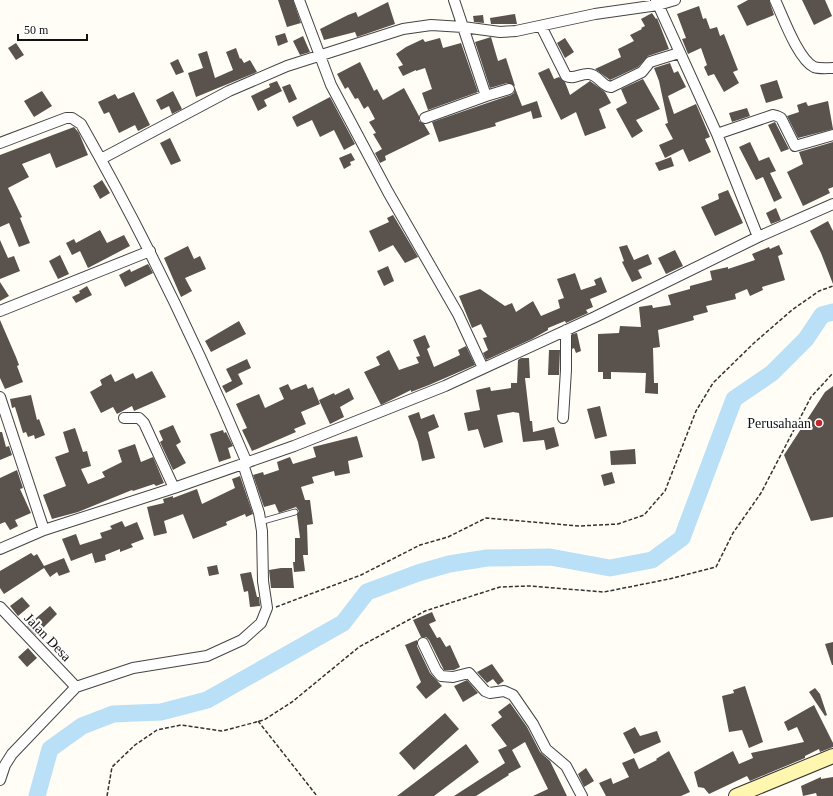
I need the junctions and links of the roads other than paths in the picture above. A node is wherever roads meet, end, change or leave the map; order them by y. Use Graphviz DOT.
graph roads {
  1 [pos="299,0"];
  2 [pos="454,0"];
  3 [pos="675,0"];
  4 [pos="775,0"];
  5 [pos="657,3"];
  6 [pos="541,26"];
  7 [pos="463,27"];
  8 [pos="679,53"];
  9 [pos="320,55"];
  10 [pos="833,68"];
  11 [pos="509,89"];
  12 [pos="486,96"];
  13 [pos="425,118"];
  14 [pos="716,134"];
  15 [pos="833,135"];
  16 [pos="0,143"];
  17 [pos="101,159"];
  18 [pos="833,204"];
  19 [pos="758,237"];
  20 [pos="150,251"];
  21 [pos="0,311"];
  22 [pos="566,330"];
  23 [pos="483,368"];
  24 [pos="0,397"];
  25 [pos="124,418"];
  26 [pos="563,418"];
  27 [pos="245,464"];
  28 [pos="174,488"];
  29 [pos="295,512"];
  30 [pos="260,522"];
  31 [pos="44,530"];
  32 [pos="0,549"];
  33 [pos="0,607"];
  34 [pos="423,643"];
  35 [pos="76,687"];
  36 [pos="833,756"];
  37 [pos="1,778"];
  38 [pos="582,796"];
  39 [pos="736,796"];
  1 -- 9 [label="street"];
  2 -- 7 [label="street"];
  3 -- 5 [label="street"];
  4 -- 10 [label="street"];
  5 -- 6 [label="street"];
  5 -- 8 [label="street"];
  6 -- 7 [label="street"];
  6 -- 8 [label="street"];
  7 -- 9 [label="street"];
  7 -- 12 [label="street"];
  8 -- 14 [label="street"];
  9 -- 17 [label="street"];
  9 -- 23 [label="street"];
  11 -- 12 [label="street"];
  12 -- 13 [label="street"];
  14 -- 15 [label="street"];
  14 -- 19 [label="street"];
  16 -- 17 [label="street"];
  17 -- 20 [label="street"];
  18 -- 19 [label="street"];
  19 -- 22 [label="street"];
  20 -- 21 [label="street"];
  20 -- 27 [label="street"];
  22 -- 23 [label="street"];
  22 -- 26 [label="street"];
  23 -- 27 [label="street"];
  24 -- 31 [label="street"];
  25 -- 28 [label="street"];
  27 -- 28 [label="street"];
  27 -- 30 [label="street"];
  28 -- 31 [label="street"];
  29 -- 30 [label="lane"];
  30 -- 35 [label="street"];
  31 -- 32 [label="street"];
  33 -- 35 [label="street, Jalan Desa"];
  34 -- 38 [label="street"];
  35 -- 37 [label="street"];
  36 -- 39 [label="street"];
}
